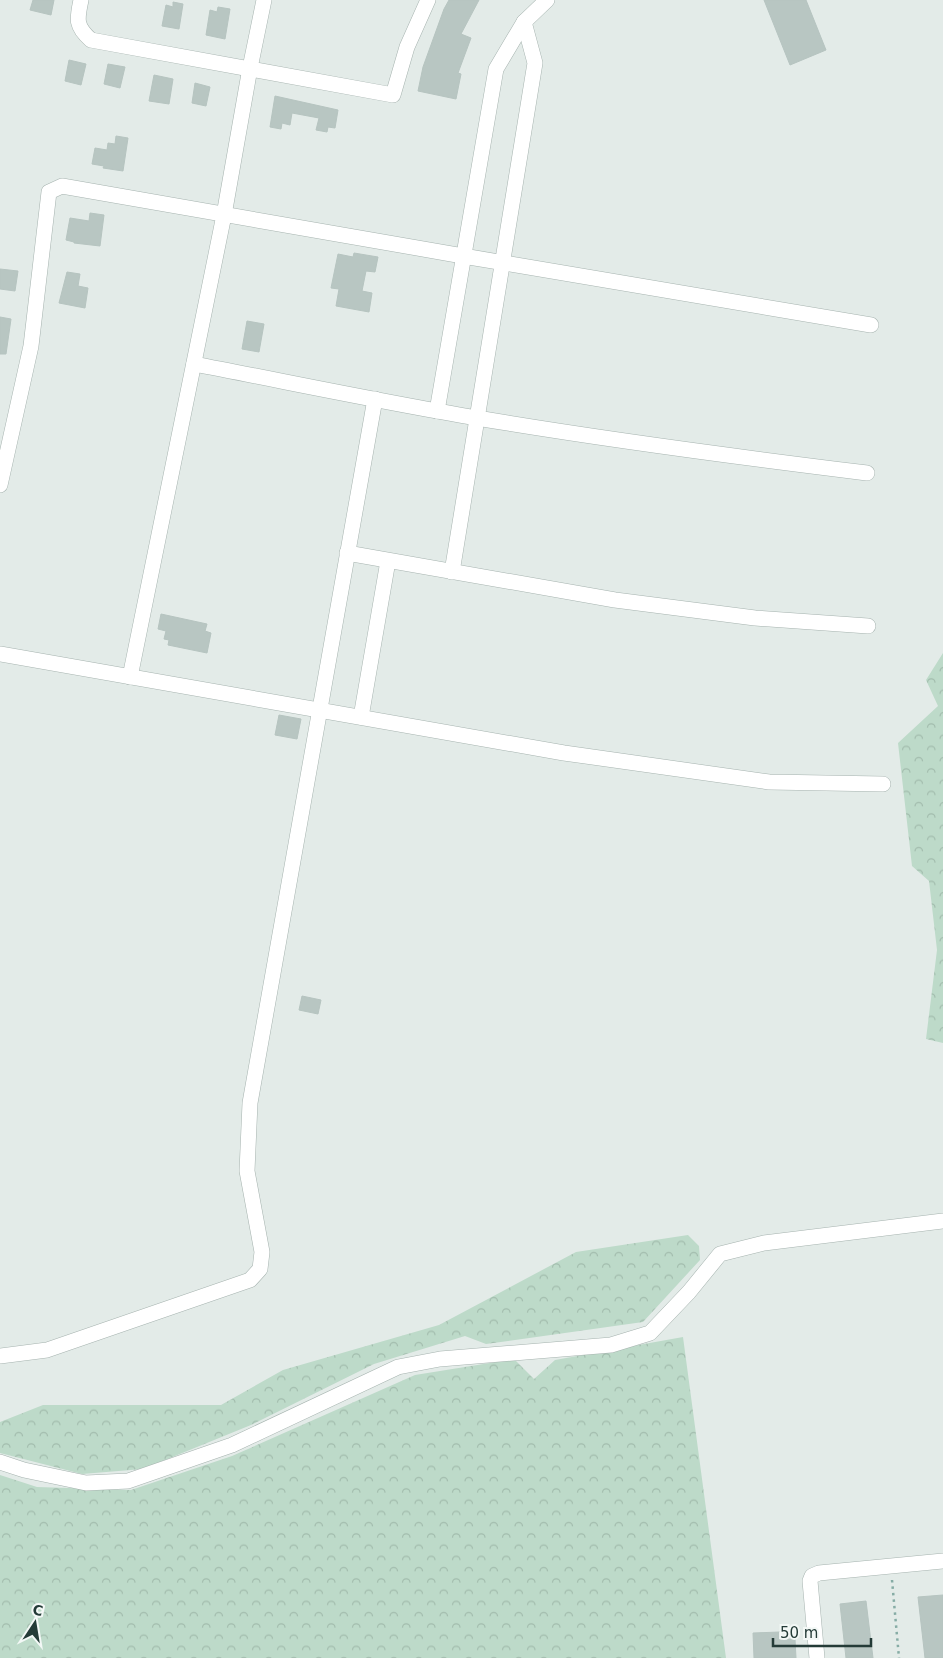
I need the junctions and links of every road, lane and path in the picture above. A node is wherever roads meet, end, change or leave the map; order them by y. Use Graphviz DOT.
graph roads {
  1 [pos="81,0"];
  2 [pos="264,0"];
  3 [pos="428,0"];
  4 [pos="548,0"];
  5 [pos="524,22"];
  6 [pos="250,68"];
  7 [pos="224,215"];
  8 [pos="463,256"];
  9 [pos="502,263"];
  10 [pos="871,325"];
  11 [pos="194,364"];
  12 [pos="375,398"];
  13 [pos="438,411"];
  14 [pos="478,418"];
  15 [pos="868,473"];
  16 [pos="0,485"];
  17 [pos="347,553"];
  18 [pos="388,561"];
  19 [pos="452,572"];
  20 [pos="868,626"];
  21 [pos="0,654"];
  22 [pos="130,677"];
  23 [pos="320,710"];
  24 [pos="361,718"];
  25 [pos="883,784"];
  26 [pos="943,1221"];
  27 [pos="0,1356"];
  28 [pos="0,1462"];
  29 [pos="943,1561"];
  30 [pos="891,1566"];
  31 [pos="817,1658"];
  32 [pos="900,1658"];
  1 -- 6 [label="street"];
  2 -- 6 [label="street"];
  3 -- 6 [label="street"];
  4 -- 5 [label="street"];
  5 -- 8 [label="street"];
  5 -- 9 [label="street"];
  6 -- 7 [label="street"];
  7 -- 8 [label="street"];
  7 -- 11 [label="street"];
  7 -- 16 [label="street"];
  8 -- 9 [label="street"];
  8 -- 13 [label="street"];
  9 -- 10 [label="street"];
  9 -- 14 [label="street"];
  11 -- 12 [label="street"];
  11 -- 22 [label="street"];
  12 -- 13 [label="street"];
  12 -- 17 [label="street"];
  13 -- 14 [label="street"];
  14 -- 15 [label="street"];
  14 -- 19 [label="street"];
  17 -- 18 [label="street"];
  17 -- 23 [label="street"];
  18 -- 19 [label="street"];
  18 -- 24 [label="street"];
  19 -- 20 [label="street"];
  21 -- 22 [label="street"];
  22 -- 23 [label="street"];
  23 -- 24 [label="street"];
  23 -- 27 [label="street"];
  24 -- 25 [label="street"];
  26 -- 28 [label="street"];
  29 -- 30 [label="street"];
  30 -- 31 [label="street"];
  30 -- 32 [label="path"];
}
